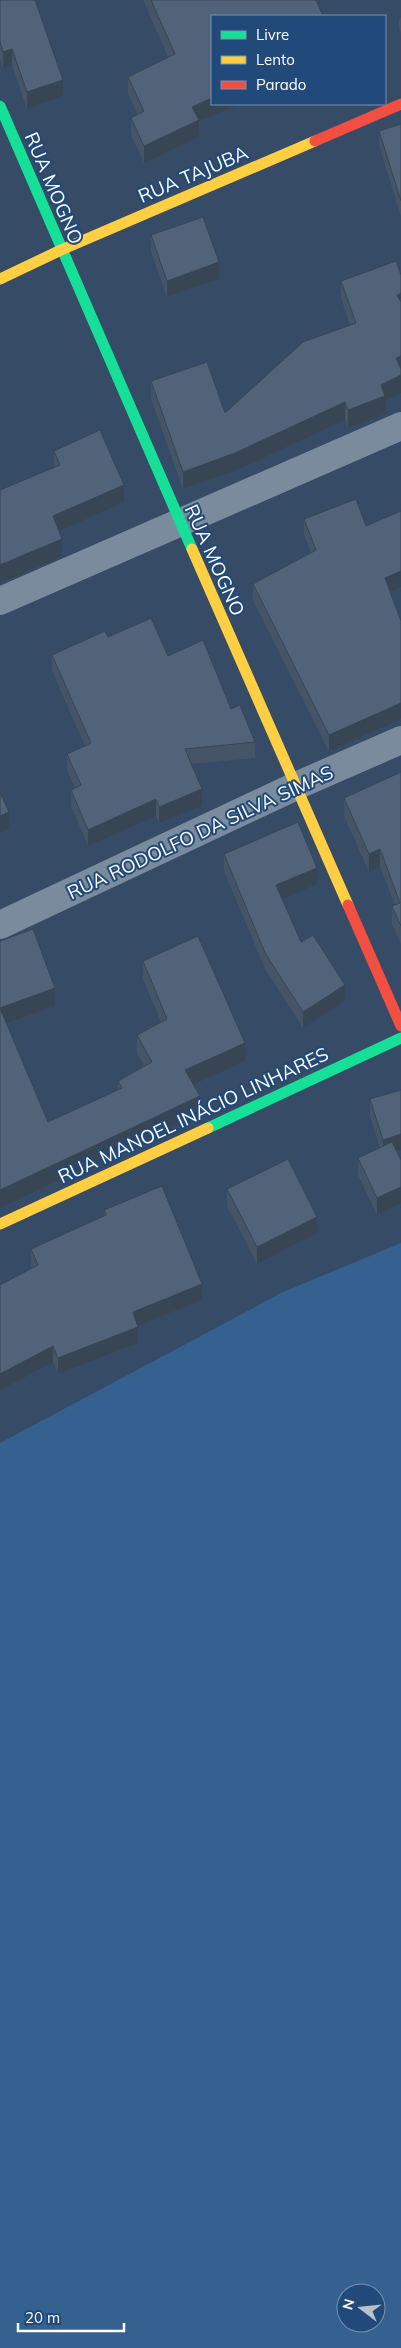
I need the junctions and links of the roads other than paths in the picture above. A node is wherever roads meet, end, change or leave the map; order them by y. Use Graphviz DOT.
graph roads {
  1 [pos="401,104"];
  2 [pos="0,106"];
  3 [pos="61,250"];
  4 [pos="0,279"];
  5 [pos="401,426"];
  6 [pos="180,523"];
  7 [pos="0,601"];
  8 [pos="401,740"];
  9 [pos="296,786"];
  10 [pos="0,925"];
  11 [pos="401,1026"];
  12 [pos="401,1038"];
  13 [pos="0,1224"];
  1 -- 3 [label="street, RUA TAJUBA"];
  2 -- 3 [label="street, RUA MOGNO"];
  3 -- 4 [label="street, RUA TAJUBA"];
  3 -- 6 [label="street, RUA MOGNO"];
  5 -- 6 [label="street"];
  6 -- 7 [label="street"];
  6 -- 9 [label="street, RUA MOGNO"];
  8 -- 9 [label="street, RUA RODOLFO DA SILVA SIMAS"];
  9 -- 10 [label="street, RUA RODOLFO DA SILVA SIMAS"];
  9 -- 11 [label="street, RUA MOGNO"];
  12 -- 13 [label="street, RUA MANOEL INÁCIO LINHARES"];
}
